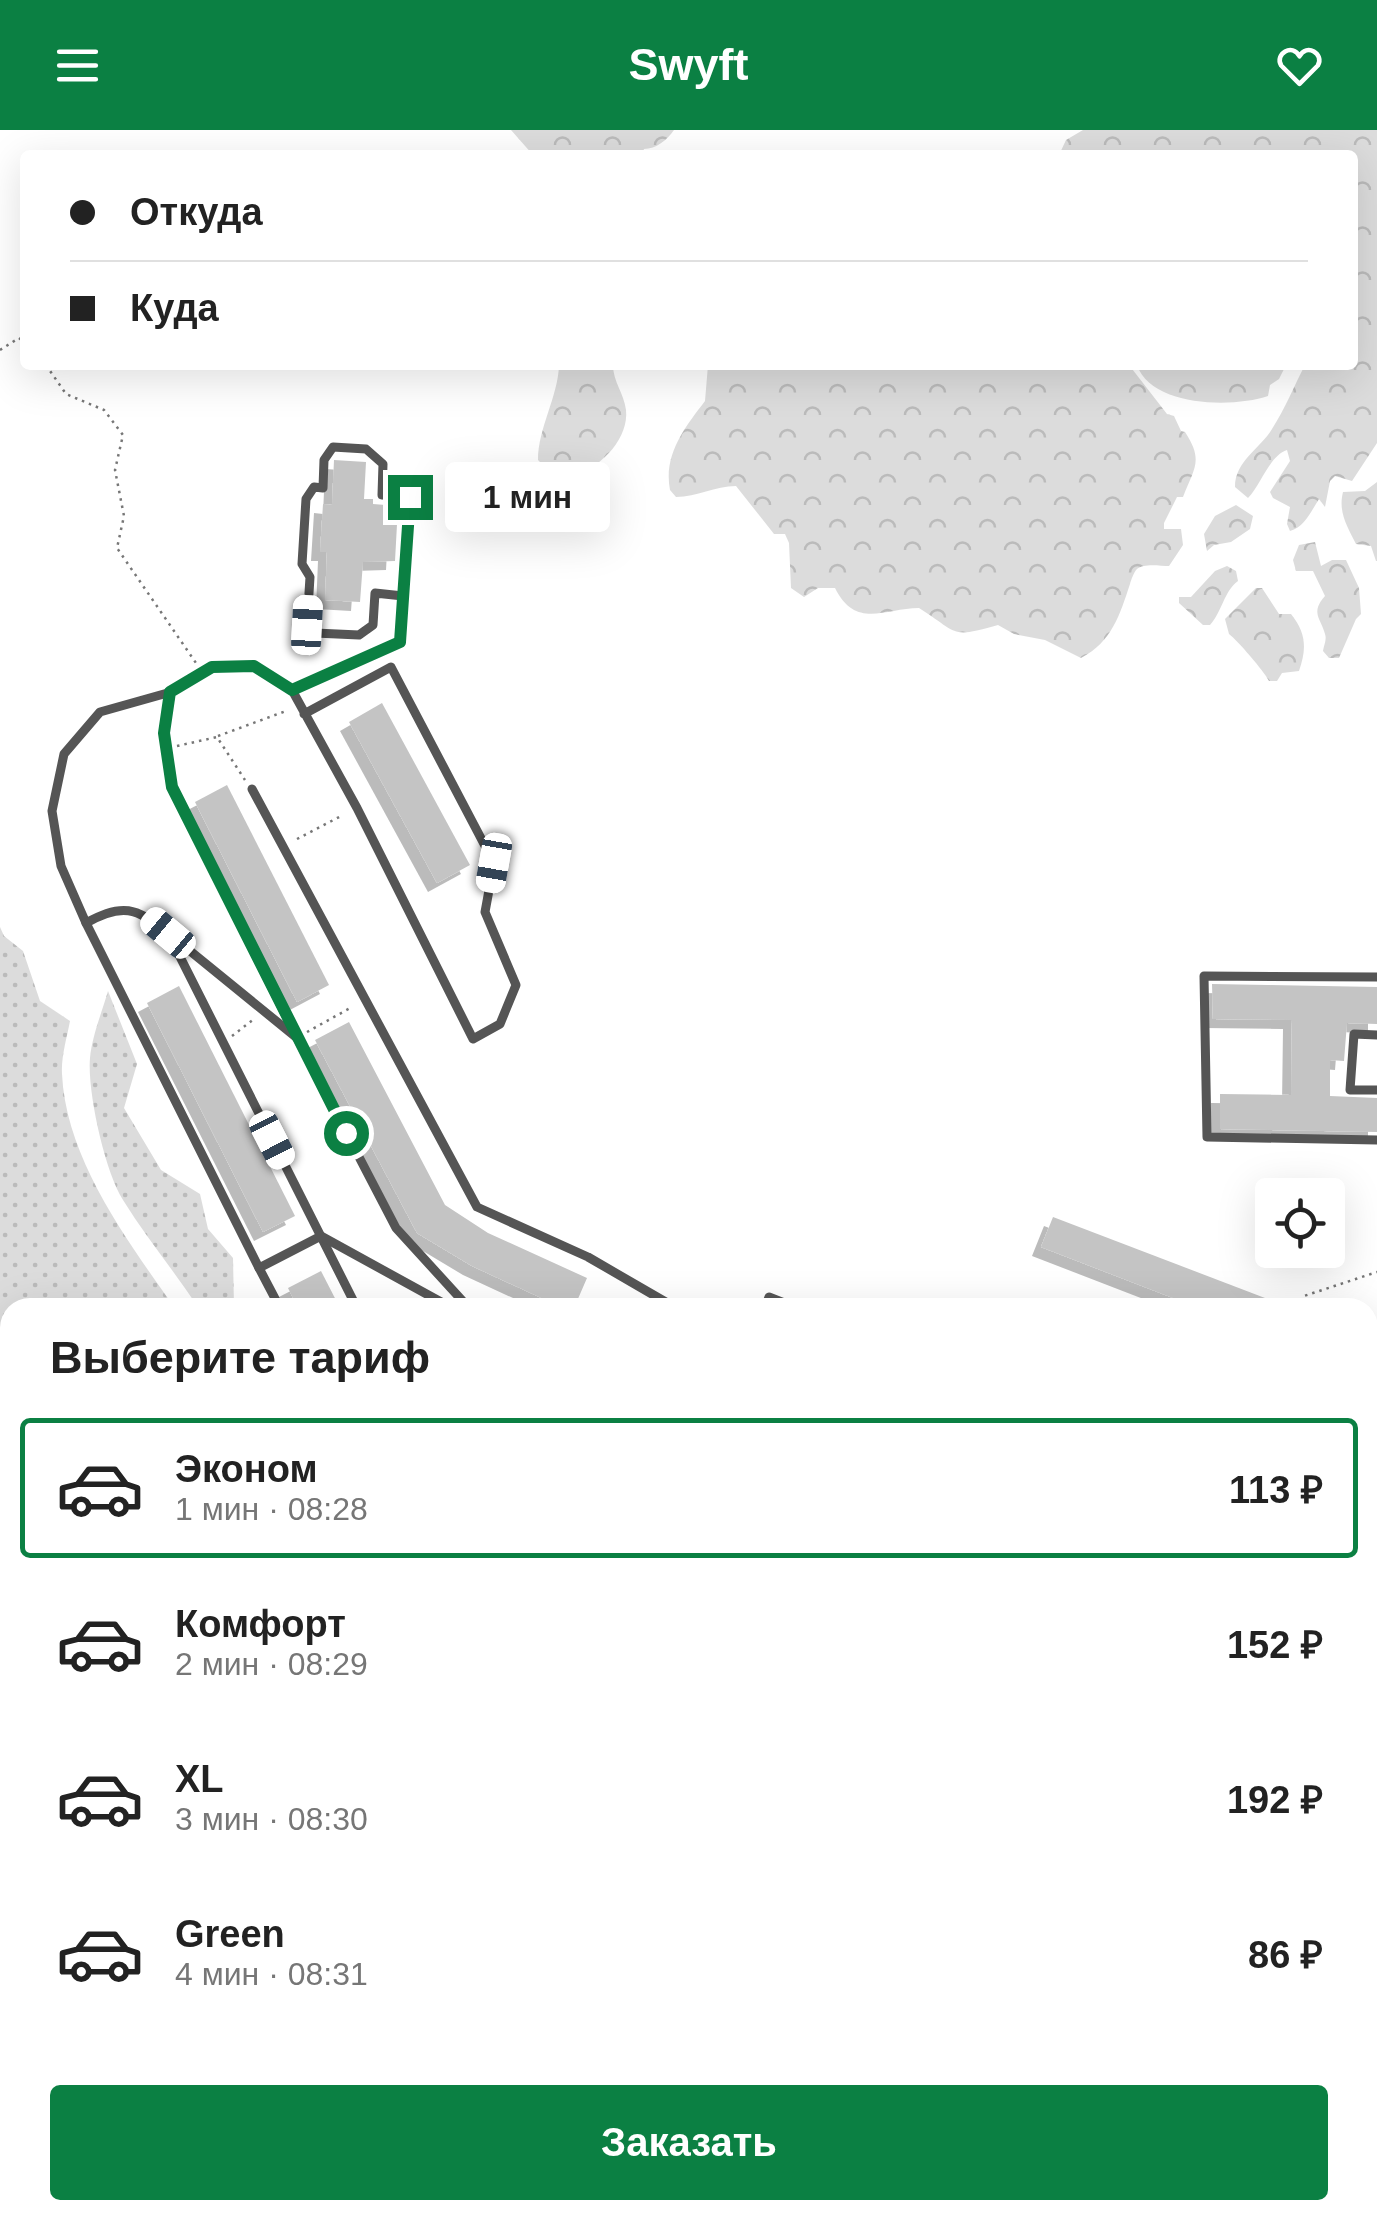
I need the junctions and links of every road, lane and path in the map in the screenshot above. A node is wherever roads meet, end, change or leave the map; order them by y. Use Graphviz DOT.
graph roads {
  1 [pos="49,370"];
  2 [pos="404,596"];
  3 [pos="203,672"];
  4 [pos="292,690"];
  5 [pos="170,692"];
  6 [pos="302,710"];
  7 [pos="217,737"];
  8 [pos="166,748"];
  9 [pos="252,789"];
  10 [pos="332,821"];
  11 [pos="308,834"];
  12 [pos="86,922"];
  13 [pos="168,933"];
  14 [pos="1377,977"];
  15 [pos="365,1000"];
  16 [pos="264,1011"];
  17 [pos="1377,1035"];
  18 [pos="297,1038"];
  19 [pos="223,1043"];
  20 [pos="1377,1090"];
  21 [pos="1377,1140"];
  22 [pos="321,1236"];
  23 [pos="259,1268"];
  24 [pos="1377,1272"];
  25 [pos="275,1298"];
  26 [pos="352,1298"];
  27 [pos="434,1298"];
  28 [pos="459,1298"];
  29 [pos="659,1298"];
  30 [pos="1303,1298"];
  1 -- 3 [label="path"];
  2 -- 2 [label="lane"];
  2 -- 4 [label="lane"];
  3 -- 4 [label="lane"];
  3 -- 5 [label="lane"];
  4 -- 6 [label="lane"];
  5 -- 8 [label="lane"];
  5 -- 12 [label="lane"];
  6 -- 6 [label="lane"];
  6 -- 7 [label="path"];
  7 -- 8 [label="path"];
  7 -- 9 [label="path"];
  8 -- 18 [label="lane"];
  9 -- 15 [label="lane"];
  10 -- 11 [label="path"];
  12 -- 13 [label="lane"];
  12 -- 23 [label="lane"];
  13 -- 16 [label="lane"];
  13 -- 19 [label="lane"];
  14 -- 21 [label="lane"];
  15 -- 18 [label="path"];
  15 -- 29 [label="lane"];
  16 -- 18 [label="lane"];
  16 -- 19 [label="path"];
  17 -- 20 [label="lane"];
  18 -- 28 [label="lane"];
  19 -- 22 [label="lane"];
  22 -- 23 [label="lane"];
  22 -- 26 [label="lane"];
  22 -- 27 [label="lane"];
  23 -- 25 [label="lane"];
  24 -- 30 [label="path"];
}
